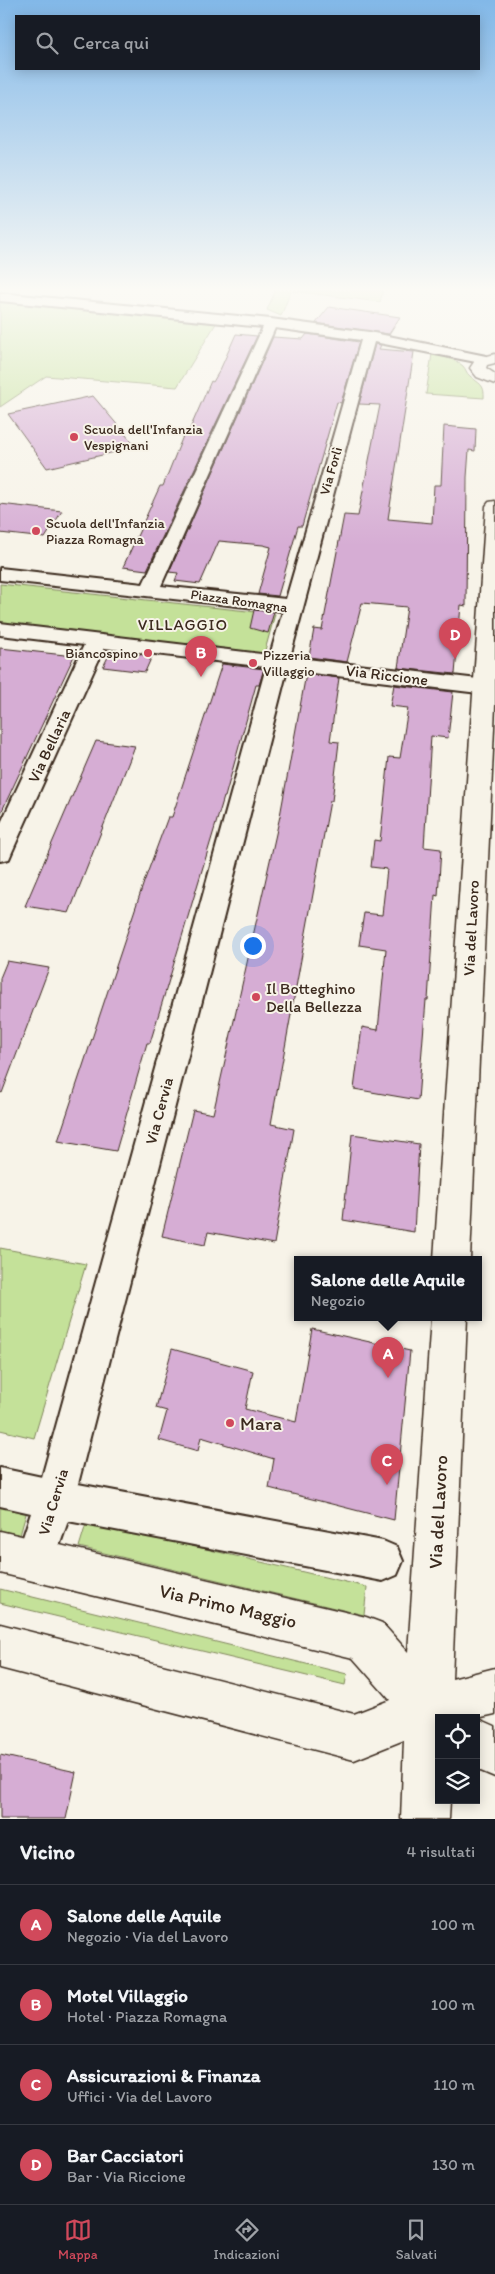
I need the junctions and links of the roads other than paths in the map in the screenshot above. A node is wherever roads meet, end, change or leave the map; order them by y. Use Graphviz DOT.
graph roads {
  1 [pos="247,376"];
  2 [pos="358,376"];
  3 [pos="495,506"];
  4 [pos="0,574"];
  5 [pos="150,590"];
  6 [pos="294,606"];
  7 [pos="0,629"];
  8 [pos="97,640"];
  9 [pos="279,661"];
  10 [pos="490,688"];
  11 [pos="0,852"];
  12 [pos="452,1256"];
  13 [pos="449,1321"];
  14 [pos="0,1486"];
  15 [pos="55,1499"];
  16 [pos="18,1556"];
  17 [pos="383,1561"];
  18 [pos="0,1646"];
  19 [pos="495,1690"];
  20 [pos="435,1713"];
  21 [pos="480,1744"];
  22 [pos="495,1754"];
  23 [pos="425,1819"];
  1 -- 5 [label="street"];
  2 -- 6 [label="street, Via Forlì"];
  3 -- 10 [label="main road, Via del Lavoro"];
  4 -- 5 [label="street, Piazza Romagna"];
  5 -- 6 [label="street, Piazza Romagna"];
  6 -- 9 [label="street, Piazza Romagna"];
  7 -- 8 [label="street"];
  8 -- 9 [label="street"];
  8 -- 11 [label="street, Via Bellaria"];
  9 -- 10 [label="street, Via Riccione"];
  9 -- 15 [label="street, Via Cervia"];
  10 -- 12 [label="main road, Via del Lavoro"];
  13 -- 20 [label="main road, Via del Lavoro"];
  14 -- 15 [label="street"];
  15 -- 16 [label="street, Via Cervia"];
  15 -- 17 [label="street"];
  16 -- 20 [label="main road, Via Primo Maggio"];
  18 -- 20 [label="main road"];
  19 -- 20 [label="main road"];
  20 -- 23 [label="main road, Via del Lavoro"];
  21 -- 22 [label="main road"];
}
